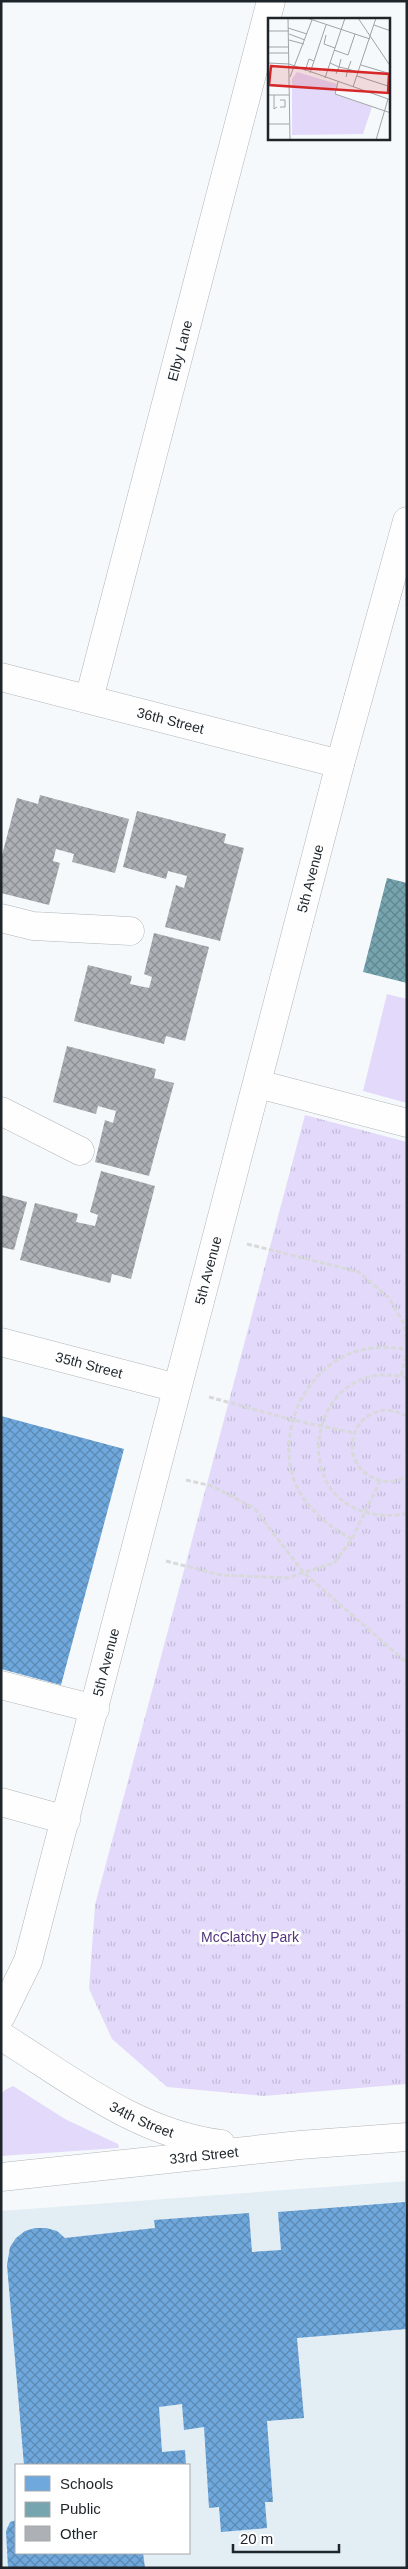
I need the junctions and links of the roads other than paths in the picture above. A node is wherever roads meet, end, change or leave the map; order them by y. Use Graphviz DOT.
graph roads {
  1 [pos="271,1"];
  2 [pos="407,521"];
  3 [pos="3,684"];
  4 [pos="89,699"];
  5 [pos="340,764"];
  6 [pos="1,918"];
  7 [pos="130,931"];
  8 [pos="258,1084"];
  9 [pos="1,1111"];
  10 [pos="407,1123"];
  11 [pos="80,1151"];
  12 [pos="1,1342"];
  13 [pos="177,1388"];
  14 [pos="1,1685"];
  15 [pos="95,1709"];
  16 [pos="1,1802"];
  17 [pos="66,1820"];
  18 [pos="1,2016"];
  19 [pos="1,2036"];
  20 [pos="407,2137"];
  21 [pos="300,2145"];
  22 [pos="1,2177"];
  1 -- 4 [label="street, Elby Lane"];
  2 -- 5 [label="street, 5th Avenue"];
  3 -- 4 [label="street, 36th Street"];
  4 -- 5 [label="street, 36th Street"];
  5 -- 8 [label="street, 5th Avenue"];
  6 -- 7 [label="street"];
  8 -- 10 [label="street"];
  8 -- 13 [label="street, 5th Avenue"];
  9 -- 11 [label="street"];
  12 -- 13 [label="street, 35th Street"];
  13 -- 15 [label="street, 5th Avenue"];
  14 -- 15 [label="street"];
  15 -- 17 [label="street, 5th Avenue"];
  16 -- 17 [label="street"];
  17 -- 18 [label="street, 5th Avenue"];
  19 -- 21 [label="street, 34th Street"];
  20 -- 21 [label="street, 33rd Street"];
  21 -- 22 [label="street, 33rd Street"];
}
